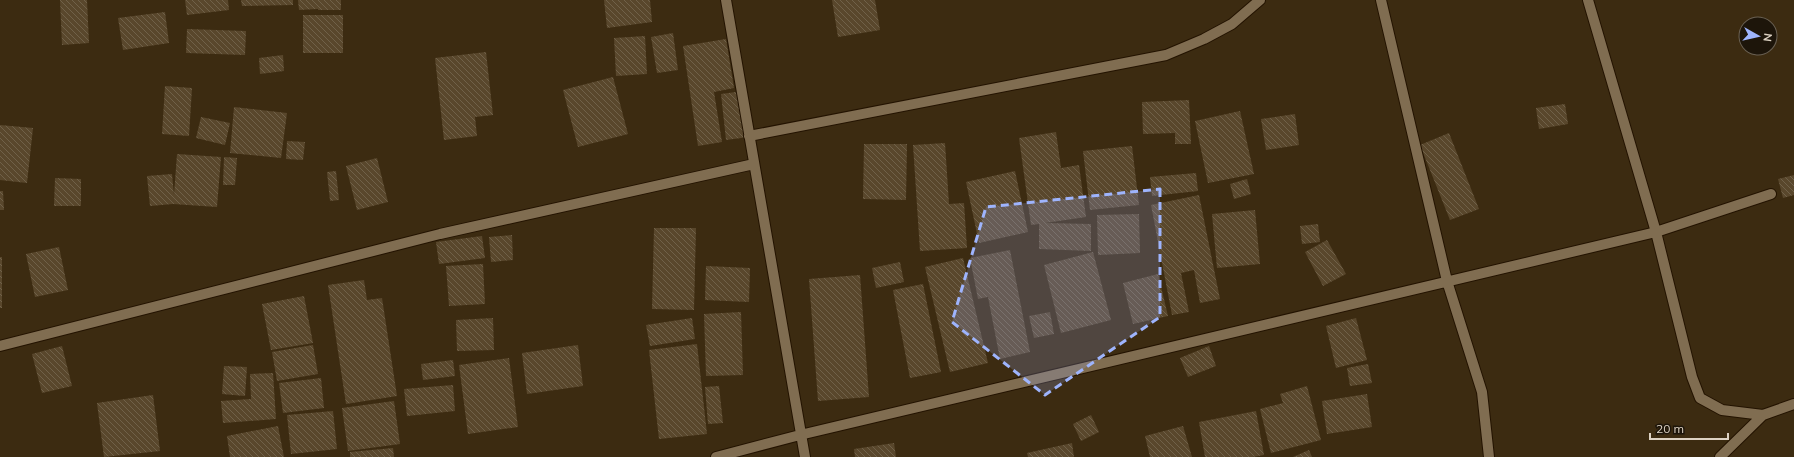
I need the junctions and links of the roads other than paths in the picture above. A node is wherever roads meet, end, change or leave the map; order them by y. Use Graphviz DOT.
graph roads {
  1 [pos="726,0"];
  2 [pos="1260,0"];
  3 [pos="1381,0"];
  4 [pos="1588,0"];
  5 [pos="749,136"];
  6 [pos="754,164"];
  7 [pos="1771,194"];
  8 [pos="1656,232"];
  9 [pos="1447,281"];
  10 [pos="0,346"];
  11 [pos="1794,404"];
  12 [pos="1763,415"];
  13 [pos="800,435"];
  14 [pos="716,457"];
  15 [pos="805,457"];
  16 [pos="1489,457"];
  17 [pos="1720,457"];
  1 -- 5 [label="street"];
  2 -- 5 [label="street"];
  3 -- 9 [label="street"];
  4 -- 8 [label="street"];
  5 -- 6 [label="street"];
  6 -- 10 [label="street"];
  6 -- 13 [label="street"];
  7 -- 8 [label="street"];
  8 -- 9 [label="street"];
  8 -- 12 [label="street"];
  9 -- 13 [label="street"];
  9 -- 16 [label="street"];
  11 -- 12 [label="street"];
  12 -- 17 [label="street"];
  13 -- 14 [label="street"];
  13 -- 15 [label="street"];
}
